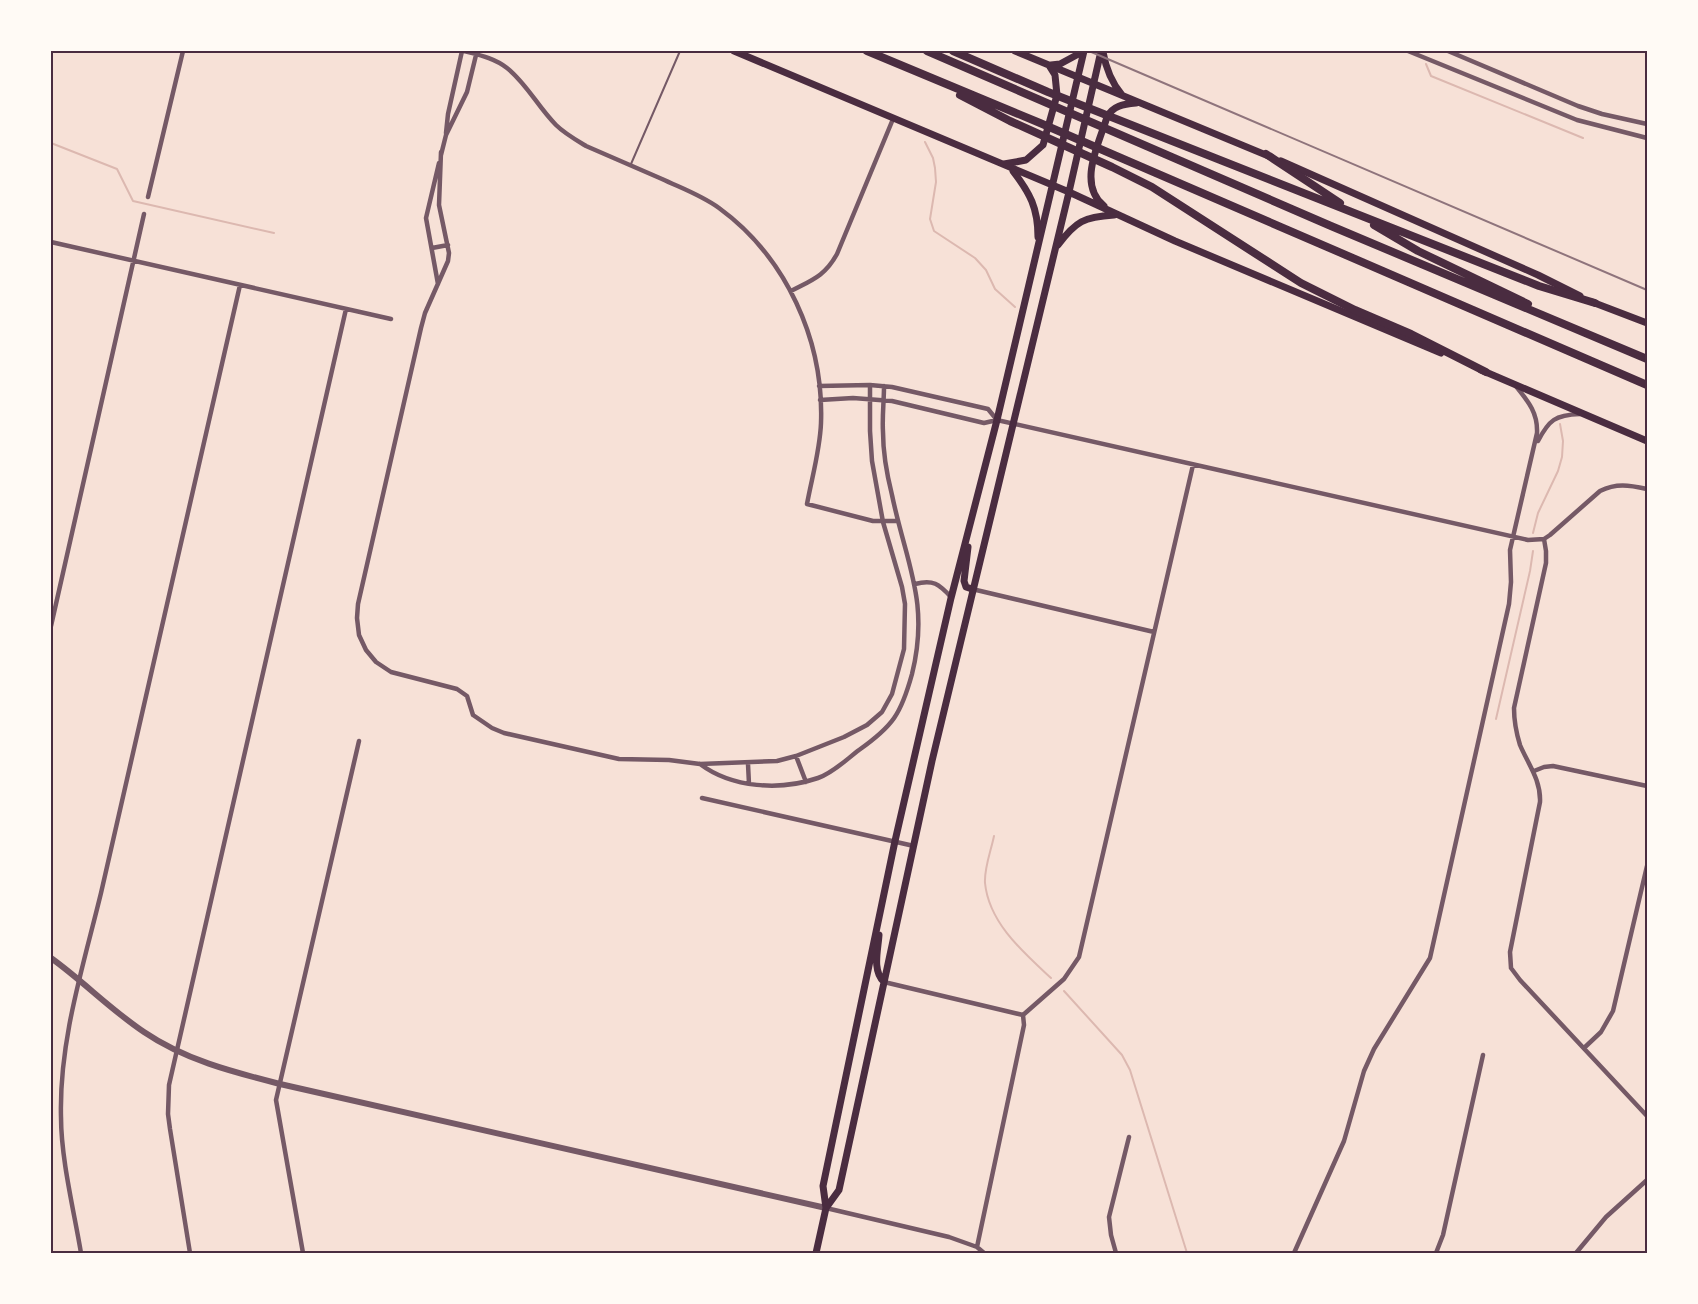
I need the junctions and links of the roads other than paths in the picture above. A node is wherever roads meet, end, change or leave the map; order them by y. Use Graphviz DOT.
graph roads {
  1 [pos="183,51"];
  2 [pos="463,51"];
  3 [pos="680,51"];
  4 [pos="734,51"];
  5 [pos="867,51"];
  6 [pos="927,51"];
  7 [pos="953,51"];
  8 [pos="1015,51"];
  9 [pos="1084,51"];
  10 [pos="1102,51"];
  11 [pos="1408,51"];
  12 [pos="1448,51"];
  13 [pos="476,53"];
  14 [pos="1048,65"];
  15 [pos="915,72"];
  16 [pos="1077,78"];
  17 [pos="1093,85"];
  18 [pos="1124,97"];
  19 [pos="1138,103"];
  20 [pos="893,119"];
  21 [pos="1647,124"];
  22 [pos="446,135"];
  23 [pos="1647,138"];
  24 [pos="441,152"];
  25 [pos="1266,154"];
  26 [pos="1000,164"];
  27 [pos="631,165"];
  28 [pos="1011,168"];
  29 [pos="1053,186"];
  30 [pos="1069,192"];
  31 [pos="148,197"];
  32 [pos="144,214"];
  33 [pos="1116,214"];
  34 [pos="51,242"];
  35 [pos="448,245"];
  36 [pos="432,248"];
  37 [pos="1038,248"];
  38 [pos="1055,249"];
  39 [pos="134,261"];
  40 [pos="438,284"];
  41 [pos="240,285"];
  42 [pos="791,291"];
  43 [pos="1595,303"];
  44 [pos="346,309"];
  45 [pos="391,319"];
  46 [pos="1562,323"];
  47 [pos="1647,323"];
  48 [pos="1647,359"];
  49 [pos="1486,372"];
  50 [pos="1513,384"];
  51 [pos="870,385"];
  52 [pos="1647,385"];
  53 [pos="819,386"];
  54 [pos="884,386"];
  55 [pos="870,398"];
  56 [pos="820,400"];
  57 [pos="884,400"];
  58 [pos="1584,414"];
  59 [pos="997,420"];
  60 [pos="1012,424"];
  61 [pos="1647,441"];
  62 [pos="1535,446"];
  63 [pos="1192,465"];
  64 [pos="1647,489"];
  65 [pos="897,521"];
  66 [pos="883,522"];
  67 [pos="970,523"];
  68 [pos="1513,538"];
  69 [pos="1544,539"];
  70 [pos="915,584"];
  71 [pos="972,589"];
  72 [pos="951,598"];
  73 [pos="51,626"];
  74 [pos="1154,632"];
  75 [pos="359,741"];
  76 [pos="796,756"];
  77 [pos="700,764"];
  78 [pos="748,764"];
  79 [pos="1534,771"];
  80 [pos="806,782"];
  81 [pos="749,784"];
  82 [pos="1647,786"];
  83 [pos="702,798"];
  84 [pos="895,841"];
  85 [pos="914,846"];
  86 [pos="1647,866"];
  87 [pos="880,915"];
  88 [pos="51,958"];
  89 [pos="79,978"];
  90 [pos="884,982"];
  91 [pos="1023,1015"];
  92 [pos="1584,1048"];
  93 [pos="177,1049"];
  94 [pos="1483,1055"];
  95 [pos="280,1084"];
  96 [pos="1647,1116"];
  97 [pos="1130,1137"];
  98 [pos="1647,1180"];
  99 [pos="826,1208"];
  100 [pos="977,1247"];
  101 [pos="81,1253"];
  102 [pos="190,1253"];
  103 [pos="303,1253"];
  104 [pos="816,1253"];
  105 [pos="984,1253"];
  106 [pos="1116,1253"];
  107 [pos="1294,1253"];
  108 [pos="1436,1253"];
  109 [pos="1576,1253"];
  1 -- 31 [label="street"];
  2 -- 13 [label="street"];
  2 -- 22 [label="street"];
  3 -- 27 [label="lane"];
  4 -- 20 [label="main road"];
  5 -- 15 [label="highway"];
  6 -- 46 [label="highway"];
  7 -- 43 [label="highway"];
  8 -- 14 [label="main road"];
  9 -- 14 [label="main road"];
  9 -- 16 [label="main road"];
  10 -- 17 [label="main road"];
  10 -- 18 [label="main road"];
  11 -- 23 [label="street"];
  12 -- 21 [label="street"];
  13 -- 22 [label="street"];
  13 -- 27 [label="street"];
  14 -- 16 [label="main road"];
  14 -- 26 [label="main road"];
  15 -- 49 [label="highway"];
  15 -- 52 [label="highway"];
  16 -- 17 [label="main road"];
  16 -- 29 [label="main road"];
  17 -- 18 [label="main road"];
  17 -- 30 [label="main road"];
  18 -- 19 [label="main road"];
  19 -- 25 [label="main road"];
  19 -- 33 [label="main road"];
  20 -- 26 [label="main road"];
  20 -- 42 [label="street"];
  22 -- 24 [label="street"];
  24 -- 35 [label="street"];
  24 -- 36 [label="street"];
  25 -- 43 [label="main road"];
  25 -- 46 [label="highway"];
  26 -- 28 [label="main road"];
  27 -- 42 [label="street"];
  28 -- 29 [label="main road"];
  28 -- 37 [label="main road"];
  29 -- 30 [label="main road"];
  29 -- 37 [label="main road"];
  30 -- 33 [label="main road"];
  30 -- 38 [label="main road"];
  32 -- 39 [label="street"];
  33 -- 38 [label="main road"];
  33 -- 49 [label="main road"];
  34 -- 39 [label="street"];
  35 -- 36 [label="street"];
  35 -- 40 [label="street"];
  36 -- 40 [label="street"];
  37 -- 59 [label="main road"];
  38 -- 60 [label="main road"];
  39 -- 41 [label="street"];
  39 -- 73 [label="street"];
  40 -- 77 [label="street"];
  41 -- 44 [label="street"];
  41 -- 89 [label="street"];
  42 -- 53 [label="street"];
  43 -- 47 [label="main road"];
  44 -- 45 [label="street"];
  44 -- 93 [label="street"];
  46 -- 48 [label="highway"];
  49 -- 50 [label="main road"];
  50 -- 58 [label="main road"];
  50 -- 62 [label="street"];
  51 -- 53 [label="street"];
  51 -- 54 [label="street"];
  51 -- 55 [label="street"];
  53 -- 56 [label="street"];
  54 -- 57 [label="street"];
  54 -- 59 [label="street"];
  55 -- 56 [label="street"];
  55 -- 57 [label="street"];
  55 -- 66 [label="street"];
  56 -- 66 [label="street"];
  57 -- 59 [label="street"];
  57 -- 65 [label="street"];
  58 -- 61 [label="main road"];
  58 -- 62 [label="street"];
  59 -- 60 [label="street"];
  59 -- 67 [label="main road"];
  60 -- 63 [label="street"];
  60 -- 71 [label="main road"];
  62 -- 68 [label="street"];
  63 -- 68 [label="street"];
  63 -- 74 [label="street"];
  64 -- 69 [label="street"];
  65 -- 66 [label="street"];
  65 -- 70 [label="street"];
  66 -- 76 [label="street"];
  67 -- 71 [label="main road"];
  67 -- 72 [label="main road"];
  68 -- 69 [label="street"];
  68 -- 107 [label="street"];
  69 -- 79 [label="street"];
  70 -- 72 [label="street"];
  70 -- 80 [label="street"];
  71 -- 74 [label="street"];
  71 -- 85 [label="main road"];
  72 -- 84 [label="main road"];
  74 -- 91 [label="street"];
  75 -- 95 [label="street"];
  76 -- 78 [label="street"];
  76 -- 80 [label="street"];
  77 -- 78 [label="street"];
  77 -- 81 [label="street"];
  78 -- 81 [label="street"];
  79 -- 82 [label="street"];
  79 -- 92 [label="street"];
  80 -- 81 [label="street"];
  83 -- 84 [label="street"];
  84 -- 85 [label="street"];
  84 -- 87 [label="main road"];
  85 -- 90 [label="main road"];
  86 -- 92 [label="street"];
  87 -- 90 [label="main road"];
  87 -- 99 [label="main road"];
  88 -- 89 [label="street"];
  89 -- 93 [label="street"];
  89 -- 101 [label="street"];
  90 -- 91 [label="street"];
  90 -- 99 [label="main road"];
  91 -- 100 [label="street"];
  92 -- 96 [label="street"];
  93 -- 95 [label="street"];
  93 -- 102 [label="street"];
  94 -- 108 [label="street"];
  95 -- 99 [label="street"];
  95 -- 103 [label="street"];
  97 -- 106 [label="street"];
  98 -- 109 [label="street"];
  99 -- 100 [label="street"];
  99 -- 104 [label="main road"];
  100 -- 105 [label="street"];
}
